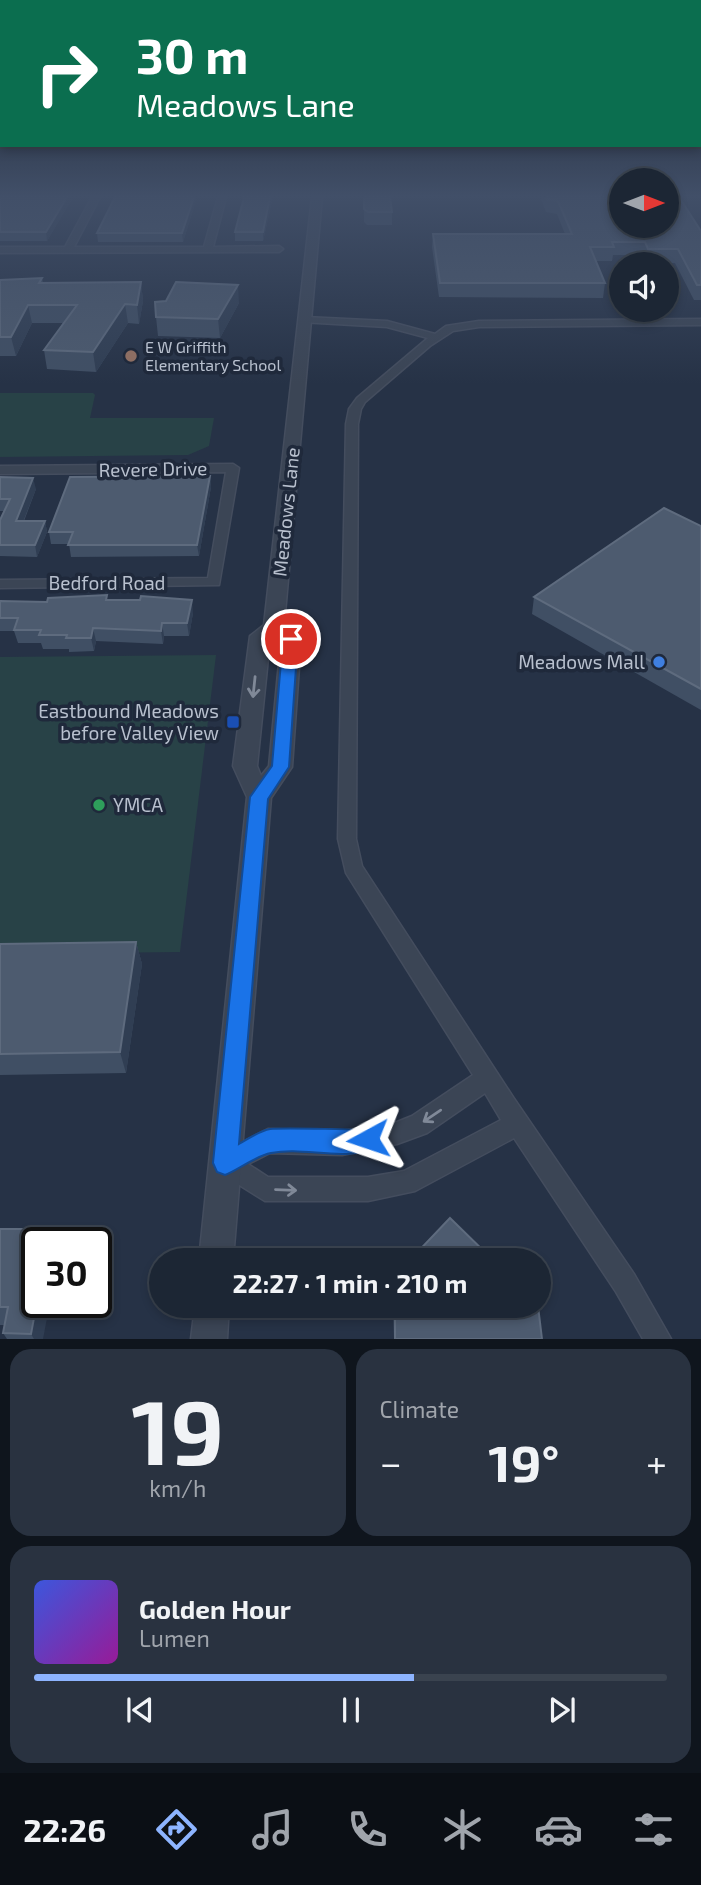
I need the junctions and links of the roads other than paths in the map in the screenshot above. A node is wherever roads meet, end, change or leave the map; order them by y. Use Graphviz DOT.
graph roads {
  1 [pos="311,259"];
  2 [pos="309,275"];
  3 [pos="701,322"];
  4 [pos="305,324"];
  5 [pos="431,340"];
  6 [pos="298,396"];
  7 [pos="0,470"];
  8 [pos="214,582"];
  9 [pos="0,584"];
  10 [pos="274,628"];
  11 [pos="259,797"];
  12 [pos="488,1078"];
  13 [pos="517,1123"];
  14 [pos="225,1163"];
  15 [pos="217,1248"];
  16 [pos="211,1318"];
  17 [pos="208,1339"];
  18 [pos="657,1339"];
  1 -- 2 [label="street, Meadows Lane"];
  2 -- 4 [label="street, Meadows Lane"];
  2 -- 6 [label="street, Meadows Lane"];
  3 -- 5 [label="street"];
  4 -- 5 [label="street"];
  4 -- 6 [label="street, Meadows Lane"];
  5 -- 12 [label="street"];
  6 -- 10 [label="street, Meadows Lane"];
  7 -- 8 [label="street, Revere Drive"];
  8 -- 9 [label="street, Bedford Road"];
  10 -- 11 [label="street, Meadows Lane, one-way"];
  10 -- 11 [label="street, Meadows Lane"];
  11 -- 14 [label="street, Meadows Lane"];
  12 -- 13 [label="street"];
  12 -- 14 [label="street, one-way"];
  14 -- 13 [label="street, one-way"];
  13 -- 18 [label="street"];
  14 -- 15 [label="street, Meadows Lane"];
  16 -- 17 [label="street"];
}
